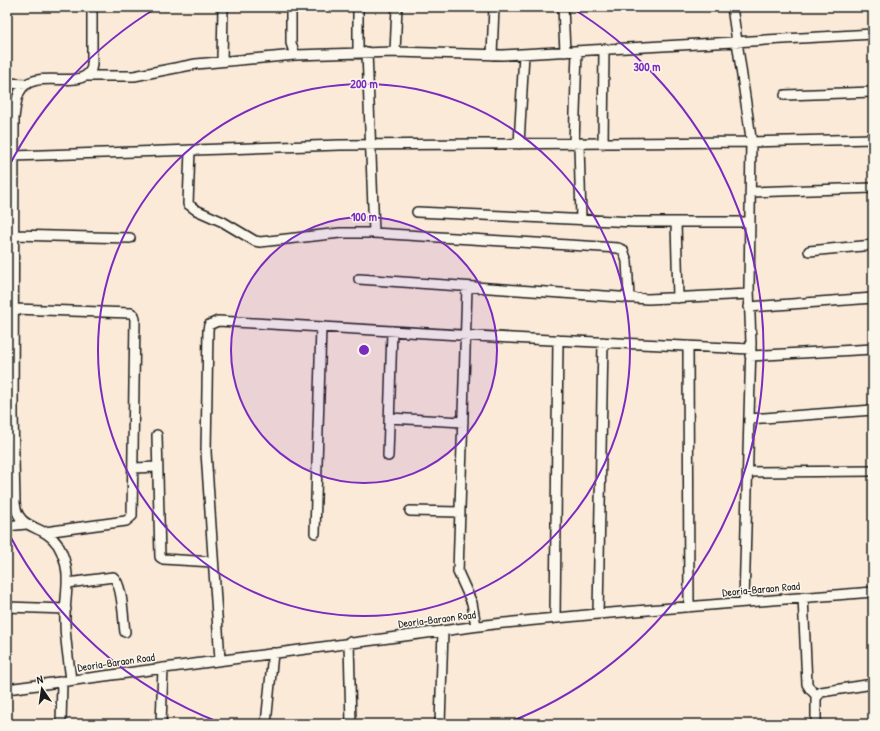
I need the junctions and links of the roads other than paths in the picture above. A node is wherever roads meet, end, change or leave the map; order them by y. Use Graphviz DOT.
graph roads {
  1 [pos="92,7"];
  2 [pos="223,7"];
  3 [pos="291,7"];
  4 [pos="358,7"];
  5 [pos="397,7"];
  6 [pos="494,7"];
  7 [pos="563,7"];
  8 [pos="732,7"];
  9 [pos="873,34"];
  10 [pos="736,42"];
  11 [pos="604,50"];
  12 [pos="577,51"];
  13 [pos="358,52"];
  14 [pos="367,52"];
  15 [pos="395,52"];
  16 [pos="565,52"];
  17 [pos="524,54"];
  18 [pos="295,55"];
  19 [pos="492,55"];
  20 [pos="222,61"];
  21 [pos="85,76"];
  22 [pos="7,83"];
  23 [pos="26,84"];
  24 [pos="873,92"];
  25 [pos="785,95"];
  26 [pos="873,139"];
  27 [pos="751,142"];
  28 [pos="520,144"];
  29 [pos="577,144"];
  30 [pos="603,144"];
  31 [pos="372,145"];
  32 [pos="190,150"];
  33 [pos="13,156"];
  34 [pos="10,186"];
  35 [pos="873,188"];
  36 [pos="750,192"];
  37 [pos="417,212"];
  38 [pos="582,219"];
  39 [pos="676,222"];
  40 [pos="749,222"];
  41 [pos="374,233"];
  42 [pos="14,235"];
  43 [pos="130,238"];
  44 [pos="873,245"];
  45 [pos="809,251"];
  46 [pos="359,279"];
  47 [pos="467,286"];
  48 [pos="749,294"];
  49 [pos="630,298"];
  50 [pos="678,298"];
  51 [pos="873,298"];
  52 [pos="750,307"];
  53 [pos="14,309"];
  54 [pos="321,327"];
  55 [pos="392,331"];
  56 [pos="465,335"];
  57 [pos="558,340"];
  58 [pos="603,342"];
  59 [pos="688,346"];
  60 [pos="873,349"];
  61 [pos="751,352"];
  62 [pos="873,410"];
  63 [pos="10,415"];
  64 [pos="389,418"];
  65 [pos="749,419"];
  66 [pos="463,422"];
  67 [pos="157,435"];
  68 [pos="388,456"];
  69 [pos="157,467"];
  70 [pos="134,468"];
  71 [pos="873,471"];
  72 [pos="748,472"];
  73 [pos="410,511"];
  74 [pos="460,512"];
  75 [pos="26,524"];
  76 [pos="7,526"];
  77 [pos="46,532"];
  78 [pos="315,533"];
  79 [pos="213,562"];
  80 [pos="68,584"];
  81 [pos="873,592"];
  82 [pos="803,597"];
  83 [pos="744,602"];
  84 [pos="7,607"];
  85 [pos="689,607"];
  86 [pos="66,609"];
  87 [pos="598,614"];
  88 [pos="555,618"];
  89 [pos="476,626"];
  90 [pos="443,631"];
  91 [pos="125,632"];
  92 [pos="349,642"];
  93 [pos="273,653"];
  94 [pos="220,660"];
  95 [pos="163,668"];
  96 [pos="67,681"];
  97 [pos="873,684"];
  98 [pos="7,689"];
  99 [pos="818,696"];
  100 [pos="61,724"];
  101 [pos="161,724"];
  102 [pos="266,724"];
  103 [pos="351,724"];
  104 [pos="440,724"];
  105 [pos="816,724"];
  1 -- 21 [label="street"];
  2 -- 20 [label="street"];
  3 -- 18 [label="street"];
  4 -- 13 [label="street"];
  5 -- 15 [label="street"];
  6 -- 19 [label="street"];
  7 -- 16 [label="street"];
  8 -- 10 [label="street"];
  9 -- 10 [label="street"];
  10 -- 11 [label="street"];
  10 -- 27 [label="street"];
  11 -- 12 [label="street"];
  11 -- 30 [label="street"];
  12 -- 16 [label="street"];
  12 -- 29 [label="street"];
  13 -- 14 [label="street"];
  13 -- 18 [label="street"];
  14 -- 15 [label="street"];
  14 -- 31 [label="street"];
  15 -- 19 [label="street"];
  16 -- 17 [label="street"];
  17 -- 19 [label="street"];
  17 -- 28 [label="street"];
  18 -- 20 [label="street"];
  20 -- 21 [label="street"];
  21 -- 23 [label="street"];
  22 -- 23 [label="street"];
  23 -- 33 [label="street"];
  24 -- 25 [label="street"];
  26 -- 27 [label="street"];
  27 -- 30 [label="street"];
  27 -- 36 [label="street"];
  28 -- 29 [label="street"];
  28 -- 31 [label="street"];
  29 -- 30 [label="street"];
  29 -- 38 [label="street"];
  31 -- 32 [label="street"];
  31 -- 41 [label="street"];
  32 -- 33 [label="street"];
  32 -- 41 [label="street"];
  33 -- 34 [label="street"];
  34 -- 42 [label="street"];
  35 -- 36 [label="street"];
  36 -- 40 [label="street"];
  37 -- 38 [label="street"];
  38 -- 39 [label="street"];
  39 -- 40 [label="street"];
  39 -- 50 [label="street"];
  40 -- 48 [label="street"];
  41 -- 49 [label="street"];
  42 -- 43 [label="street"];
  42 -- 53 [label="street"];
  44 -- 45 [label="street"];
  46 -- 47 [label="street"];
  47 -- 49 [label="street"];
  47 -- 56 [label="street"];
  48 -- 50 [label="street"];
  48 -- 52 [label="street"];
  49 -- 50 [label="street"];
  51 -- 52 [label="street"];
  52 -- 61 [label="street"];
  53 -- 63 [label="street"];
  53 -- 70 [label="street"];
  54 -- 55 [label="street"];
  54 -- 78 [label="street"];
  54 -- 79 [label="street"];
  55 -- 56 [label="street"];
  55 -- 64 [label="street"];
  56 -- 57 [label="street"];
  56 -- 66 [label="street"];
  57 -- 58 [label="street"];
  57 -- 88 [label="street"];
  58 -- 59 [label="street"];
  58 -- 87 [label="street"];
  59 -- 61 [label="street"];
  59 -- 85 [label="street"];
  60 -- 61 [label="street"];
  61 -- 65 [label="street"];
  62 -- 65 [label="street"];
  63 -- 75 [label="street"];
  64 -- 66 [label="street"];
  64 -- 68 [label="street"];
  65 -- 72 [label="street"];
  66 -- 74 [label="street"];
  67 -- 69 [label="street"];
  69 -- 70 [label="street"];
  69 -- 79 [label="street"];
  70 -- 77 [label="street"];
  71 -- 72 [label="street"];
  72 -- 83 [label="street"];
  73 -- 74 [label="street"];
  74 -- 89 [label="street"];
  75 -- 76 [label="street"];
  75 -- 77 [label="street"];
  77 -- 80 [label="street"];
  79 -- 94 [label="street"];
  80 -- 86 [label="street"];
  80 -- 91 [label="street"];
  81 -- 82 [label="street, Deoria-Baraon Road"];
  82 -- 83 [label="street, Deoria-Baraon Road"];
  82 -- 99 [label="street"];
  83 -- 85 [label="street, Deoria-Baraon Road"];
  84 -- 86 [label="street"];
  85 -- 87 [label="street, Deoria-Baraon Road"];
  86 -- 96 [label="street"];
  87 -- 88 [label="street, Deoria-Baraon Road"];
  88 -- 89 [label="street, Deoria-Baraon Road"];
  89 -- 90 [label="street, Deoria-Baraon Road"];
  90 -- 92 [label="street, Deoria-Baraon Road"];
  90 -- 104 [label="street"];
  92 -- 93 [label="street, Deoria-Baraon Road"];
  92 -- 103 [label="street"];
  93 -- 94 [label="street, Deoria-Baraon Road"];
  93 -- 102 [label="street"];
  94 -- 95 [label="street, Deoria-Baraon Road"];
  95 -- 96 [label="street, Deoria-Baraon Road"];
  95 -- 101 [label="street"];
  96 -- 98 [label="street, Deoria-Baraon Road"];
  96 -- 100 [label="street"];
  97 -- 99 [label="street"];
  99 -- 105 [label="street"];
}
